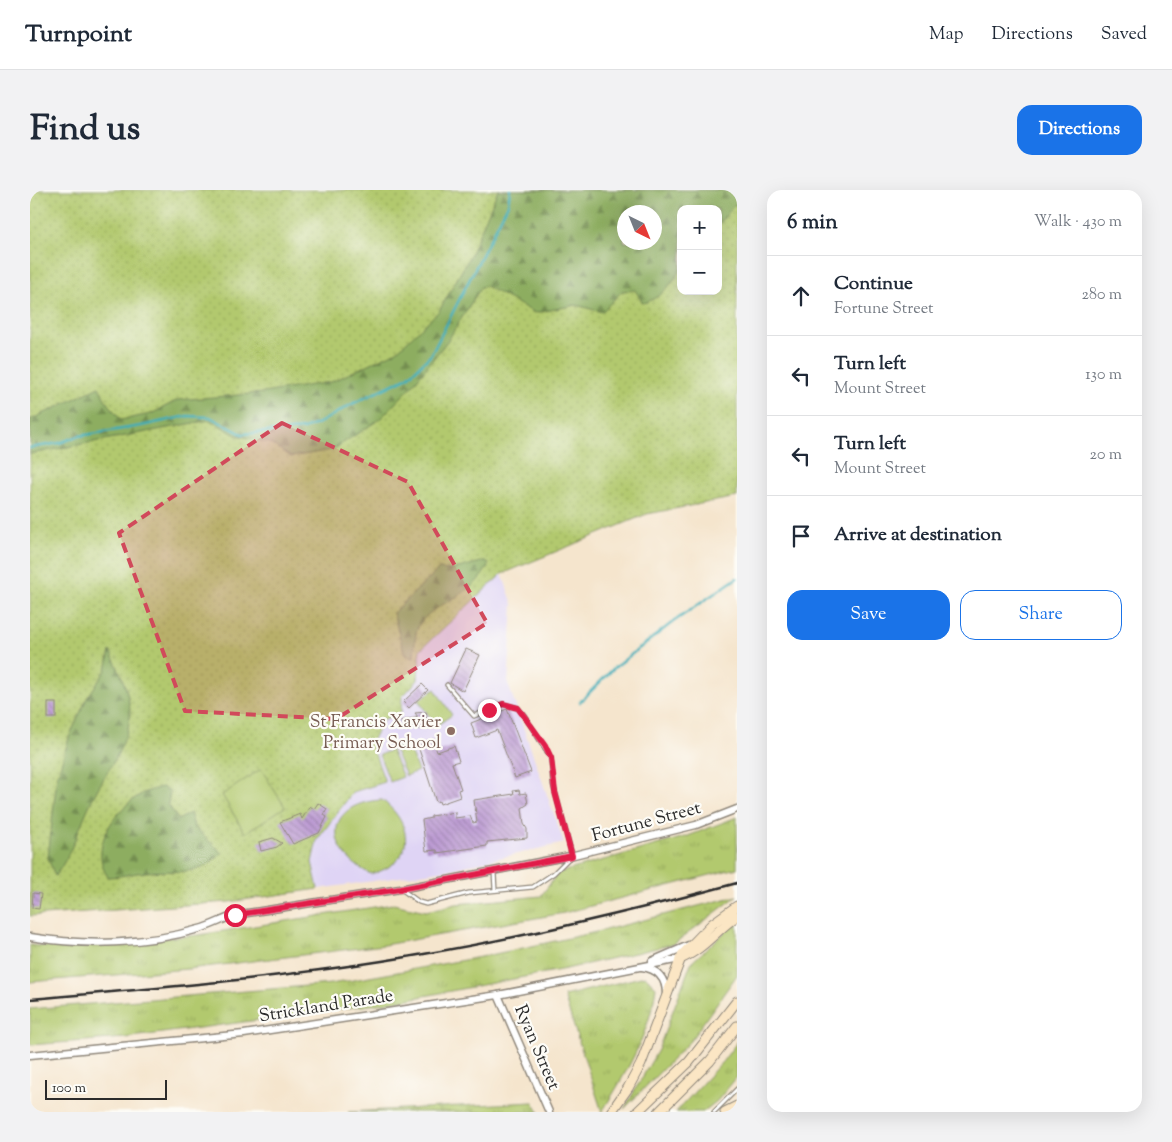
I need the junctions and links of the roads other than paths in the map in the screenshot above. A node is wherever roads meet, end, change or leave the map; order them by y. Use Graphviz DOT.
graph roads {
  1 [pos="448,685"];
  2 [pos="737,809"];
  3 [pos="571,856"];
  4 [pos="494,872"];
  5 [pos="400,889"];
  6 [pos="495,890"];
  7 [pos="737,906"];
  8 [pos="737,916"];
  9 [pos="30,937"];
  10 [pos="696,939"];
  11 [pos="680,959"];
  12 [pos="635,967"];
  13 [pos="625,969"];
  14 [pos="498,995"];
  15 [pos="665,1000"];
  16 [pos="737,1001"];
  17 [pos="737,1026"];
  18 [pos="30,1055"];
  19 [pos="737,1089"];
  20 [pos="737,1106"];
  21 [pos="549,1112"];
  22 [pos="611,1112"];
  23 [pos="637,1112"];
  24 [pos="659,1112"];
  25 [pos="714,1112"];
  26 [pos="725,1112"];
  1 -- 3 [label="lane"];
  2 -- 3 [label="street, Fortune Street"];
  3 -- 4 [label="street, Fortune Street"];
  3 -- 6 [label="lane"];
  4 -- 5 [label="street, Fortune Street"];
  4 -- 6 [label="lane"];
  5 -- 6 [label="lane"];
  5 -- 9 [label="street, Fortune Street"];
  7 -- 10 [label="street, Strickland Parade"];
  8 -- 11 [label="street, Strickland Parade"];
  10 -- 11 [label="street, Strickland Parade"];
  10 -- 13 [label="street, Strickland Parade"];
  11 -- 12 [label="street, Strickland Parade"];
  11 -- 15 [label="street"];
  12 -- 13 [label="street, Strickland Parade"];
  12 -- 15 [label="street"];
  13 -- 14 [label="street, Strickland Parade"];
  14 -- 18 [label="street, Strickland Parade"];
  14 -- 21 [label="street, Ryan Street"];
  15 -- 22 [label="street"];
  16 -- 23 [label="street"];
  17 -- 24 [label="street"];
  19 -- 25 [label="lane"];
  20 -- 26 [label="street"];
}
